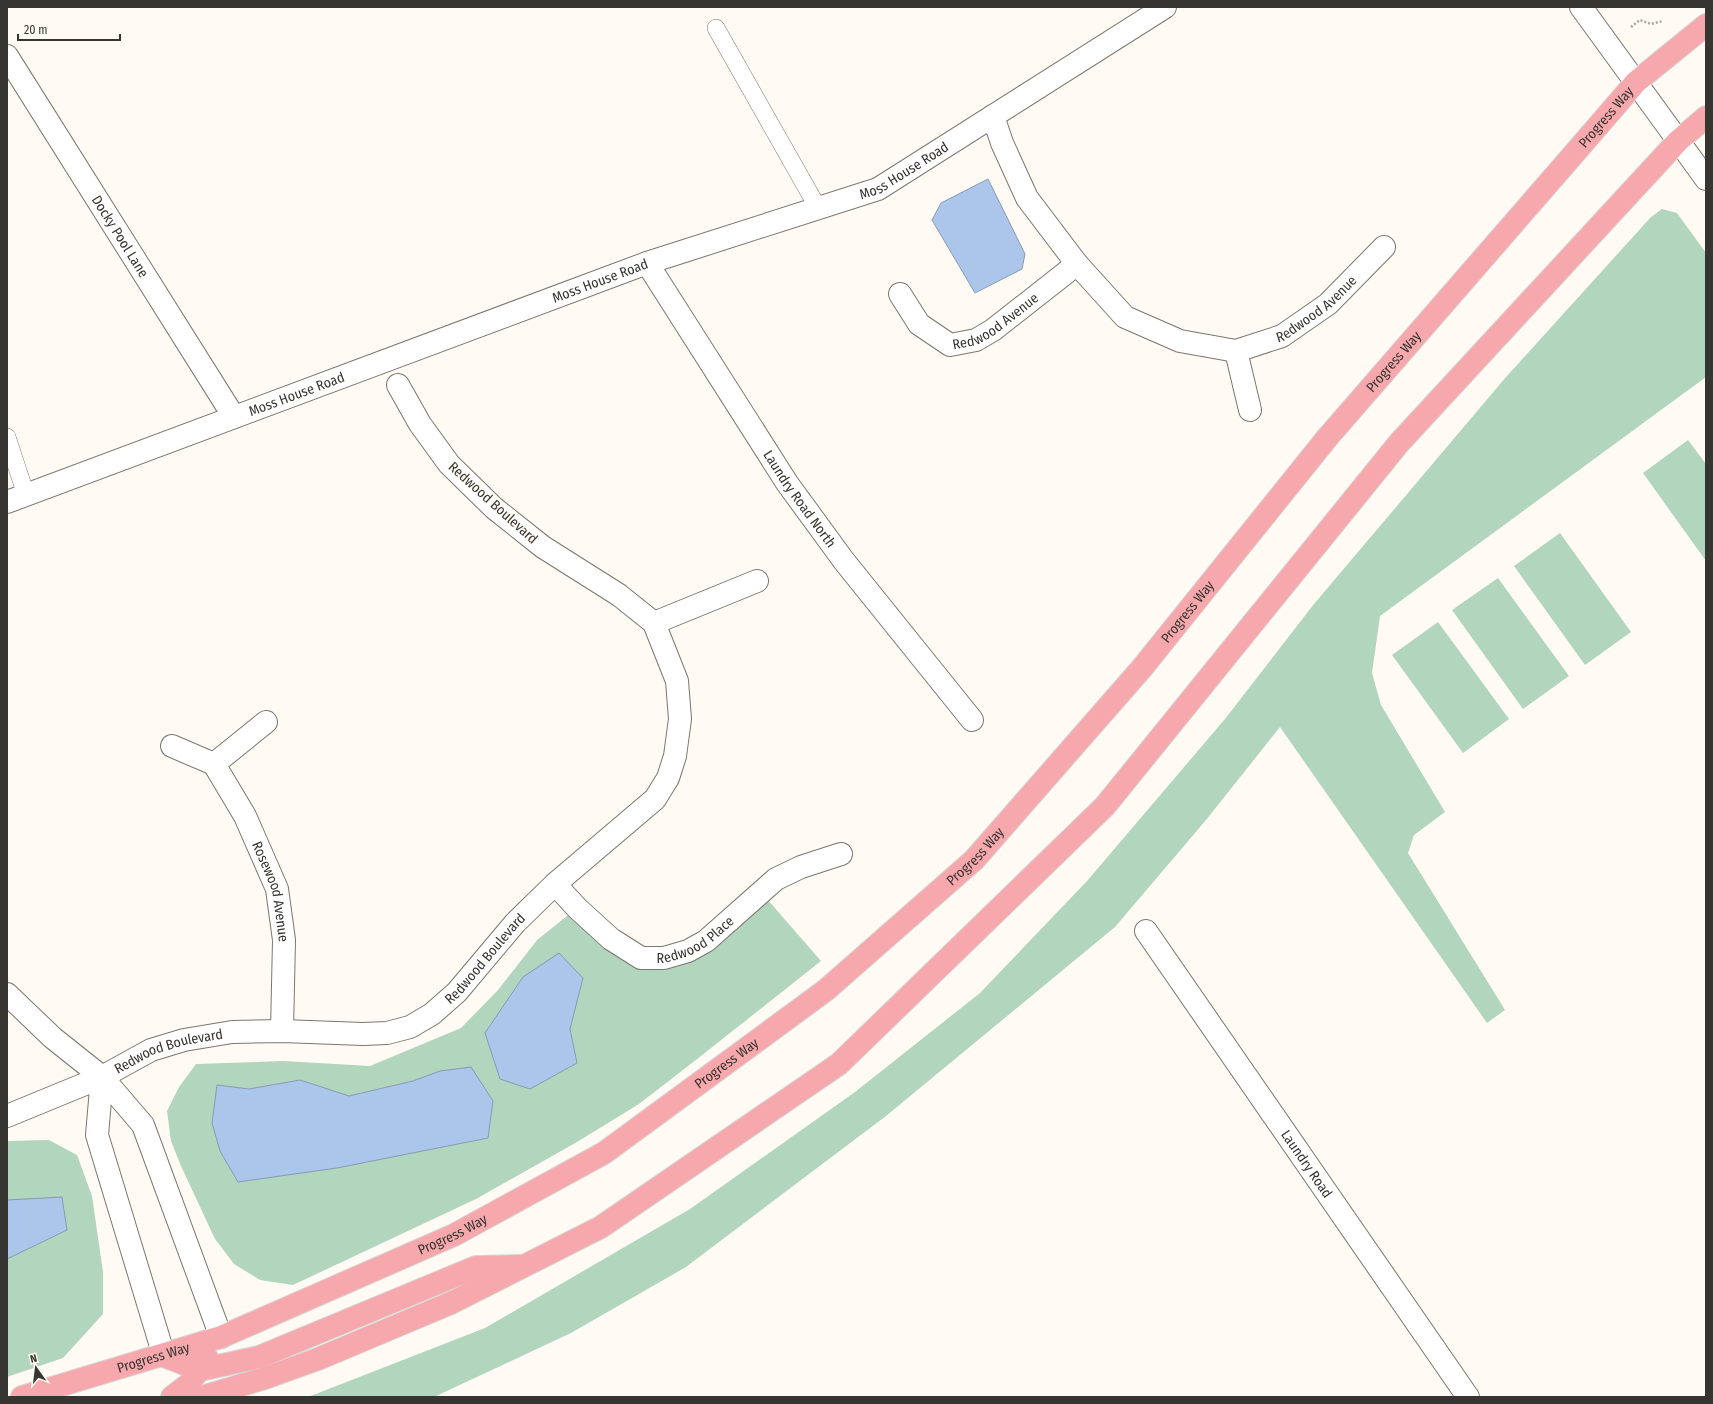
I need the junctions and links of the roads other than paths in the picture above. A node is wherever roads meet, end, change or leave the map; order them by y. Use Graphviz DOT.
graph roads {
  1 [pos="1165,7"];
  2 [pos="1581,7"];
  3 [pos="1706,25"];
  4 [pos="716,28"];
  5 [pos="7,56"];
  6 [pos="1636,82"];
  7 [pos="993,116"];
  8 [pos="1706,117"];
  9 [pos="1678,141"];
  10 [pos="1706,179"];
  11 [pos="818,208"];
  12 [pos="1384,247"];
  13 [pos="646,264"];
  14 [pos="1077,264"];
  15 [pos="900,294"];
  16 [pos="1236,351"];
  17 [pos="398,385"];
  18 [pos="1250,410"];
  19 [pos="234,417"];
  20 [pos="7,437"];
  21 [pos="17,498"];
  22 [pos="757,581"];
  23 [pos="654,623"];
  24 [pos="972,720"];
  25 [pos="266,722"];
  26 [pos="172,746"];
  27 [pos="214,764"];
  28 [pos="841,854"];
  29 [pos="555,884"];
  30 [pos="1146,931"];
  31 [pos="7,994"];
  32 [pos="282,1030"];
  33 [pos="102,1076"];
  34 [pos="7,1116"];
  35 [pos="526,1265"];
  36 [pos="221,1337"];
  37 [pos="164,1356"];
  38 [pos="200,1370"];
  39 [pos="22,1397"];
  40 [pos="172,1397"];
  41 [pos="202,1397"];
  42 [pos="1468,1397"];
  1 -- 7 [label="street, Moss House Road"];
  2 -- 6 [label="street"];
  3 -- 6 [label="main road, Progress Way"];
  4 -- 11 [label="lane"];
  5 -- 19 [label="street, Docky Pool Lane"];
  6 -- 9 [label="street"];
  6 -- 36 [label="main road, Progress Way"];
  7 -- 11 [label="street, Moss House Road"];
  7 -- 14 [label="street, Redwood Avenue"];
  8 -- 9 [label="main road"];
  9 -- 10 [label="street"];
  9 -- 35 [label="main road"];
  11 -- 13 [label="street, Moss House Road"];
  12 -- 16 [label="street, Redwood Avenue"];
  13 -- 19 [label="street, Moss House Road"];
  13 -- 24 [label="street, Laundry Road North"];
  14 -- 15 [label="street, Redwood Avenue"];
  14 -- 16 [label="street, Redwood Avenue"];
  16 -- 18 [label="street"];
  17 -- 23 [label="street, Redwood Boulevard"];
  19 -- 21 [label="street, Moss House Road"];
  20 -- 21 [label="lane"];
  22 -- 23 [label="street"];
  23 -- 29 [label="street, Redwood Boulevard"];
  25 -- 27 [label="street"];
  26 -- 27 [label="street"];
  27 -- 32 [label="street, Rosewood Avenue"];
  28 -- 29 [label="street, Redwood Place"];
  29 -- 32 [label="street, Redwood Boulevard"];
  30 -- 42 [label="street, Laundry Road"];
  31 -- 33 [label="street"];
  32 -- 33 [label="street, Redwood Boulevard"];
  33 -- 34 [label="street, Redwood Boulevard"];
  33 -- 36 [label="street, Redwood Boulevard"];
  33 -- 37 [label="street, Redwood Boulevard"];
  35 -- 38 [label="main road"];
  35 -- 41 [label="main road"];
  36 -- 37 [label="main road, Progress Way"];
  36 -- 38 [label="main road"];
  37 -- 38 [label="main road"];
  37 -- 39 [label="main road, Progress Way"];
  38 -- 40 [label="main road"];
}
